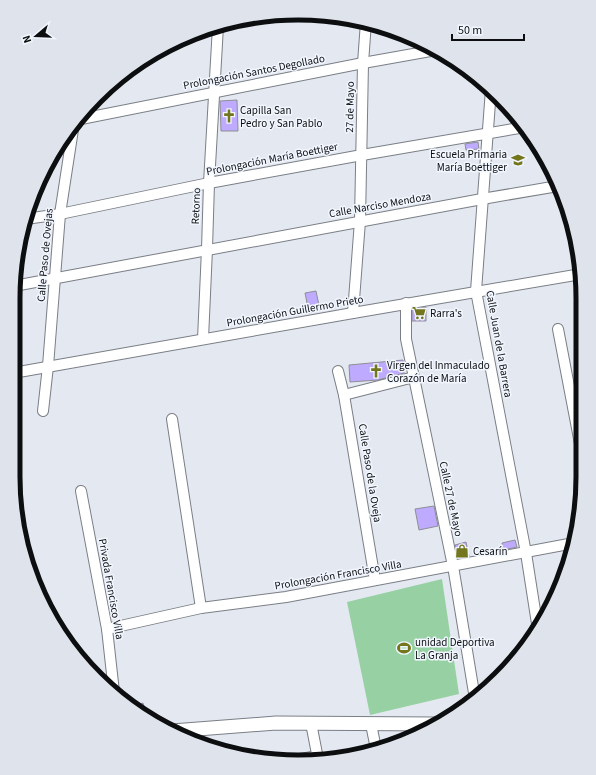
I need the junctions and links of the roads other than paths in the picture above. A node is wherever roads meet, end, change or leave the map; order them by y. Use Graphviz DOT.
graph roads {
  1 [pos="366,28"];
  2 [pos="218,32"];
  3 [pos="426,52"];
  4 [pos="363,63"];
  5 [pos="214,92"];
  6 [pos="490,97"];
  7 [pos="87,118"];
  8 [pos="518,128"];
  9 [pos="487,134"];
  10 [pos="72,137"];
  11 [pos="362,155"];
  12 [pos="209,183"];
  13 [pos="553,187"];
  14 [pos="482,199"];
  15 [pos="60,214"];
  16 [pos="32,218"];
  17 [pos="360,221"];
  18 [pos="207,250"];
  19 [pos="575,275"];
  20 [pos="55,279"];
  21 [pos="21,285"];
  22 [pos="476,291"];
  23 [pos="406,304"];
  24 [pos="353,312"];
  25 [pos="558,329"];
  26 [pos="203,339"];
  27 [pos="48,366"];
  28 [pos="338,370"];
  29 [pos="20,372"];
  30 [pos="414,378"];
  31 [pos="344,395"];
  32 [pos="43,411"];
  33 [pos="172,419"];
  34 [pos="576,427"];
  35 [pos="81,491"];
  36 [pos="568,544"];
  37 [pos="526,553"];
  38 [pos="453,566"];
  39 [pos="375,580"];
  40 [pos="200,608"];
  41 [pos="536,620"];
  42 [pos="107,629"];
  43 [pos="113,684"];
  44 [pos="474,692"];
  45 [pos="312,723"];
  46 [pos="371,724"];
  47 [pos="425,724"];
  48 [pos="184,730"];
  49 [pos="375,744"];
  50 [pos="317,754"];
  1 -- 4 [label="street, 27 de Mayo"];
  2 -- 5 [label="street, Retorno"];
  3 -- 4 [label="street, Prolongación Santos Degollado"];
  4 -- 5 [label="street, Prolongación Santos Degollado"];
  4 -- 11 [label="street, 27 de Mayo"];
  5 -- 7 [label="street, Prolongación Santos Degollado"];
  5 -- 12 [label="street, Retorno"];
  6 -- 9 [label="street, Calle Juan de la Barrera"];
  8 -- 9 [label="street, Prolongación María Boettiger"];
  9 -- 11 [label="street, Prolongación María Boettiger"];
  9 -- 14 [label="street, Calle Juan de la Barrera"];
  10 -- 15 [label="street, Calle Paso de Ovejas"];
  11 -- 12 [label="street, Prolongación María Boettiger"];
  11 -- 17 [label="street, 27 de Mayo"];
  12 -- 15 [label="street, Prolongación María Boettiger"];
  12 -- 18 [label="street, Retorno"];
  13 -- 14 [label="street, Calle Narciso Mendoza"];
  14 -- 17 [label="street, Calle Narciso Mendoza"];
  14 -- 22 [label="street, Calle Juan de la Barrera"];
  15 -- 16 [label="street, Prolongación María Boettiger"];
  15 -- 20 [label="street, Calle Paso de Ovejas"];
  17 -- 18 [label="street, Calle Narciso Mendoza"];
  17 -- 24 [label="street, 27 de Mayo"];
  18 -- 20 [label="street, Calle Narciso Mendoza"];
  18 -- 26 [label="street, Retorno"];
  19 -- 22 [label="street, Prolongación Guillermo Prieto"];
  20 -- 21 [label="street, Calle Narciso Mendoza"];
  20 -- 27 [label="street, Calle Paso de Ovejas"];
  22 -- 23 [label="street, Prolongación Guillermo Prieto"];
  22 -- 37 [label="street, Calle Juan de la Barrera"];
  23 -- 24 [label="street, Prolongación Guillermo Prieto"];
  23 -- 30 [label="street, Calle 27 de Mayo"];
  24 -- 26 [label="street, Prolongación Guillermo Prieto"];
  25 -- 34 [label="street"];
  26 -- 27 [label="street, Prolongación Guillermo Prieto"];
  27 -- 29 [label="street, Prolongación Guillermo Prieto"];
  27 -- 32 [label="street, Calle Paso de Ovejas"];
  28 -- 31 [label="street, Calle Paso de la Oveja"];
  30 -- 31 [label="street"];
  30 -- 38 [label="street, Calle 27 de Mayo"];
  31 -- 39 [label="street, Calle Paso de la Oveja"];
  33 -- 40 [label="street"];
  35 -- 42 [label="street, Privada Francisco Villa"];
  36 -- 37 [label="street, Prolongación Francisco Villa"];
  37 -- 38 [label="street, Prolongación Francisco Villa"];
  37 -- 41 [label="street, Calle Juan de la Barrera"];
  38 -- 39 [label="street, Prolongación Francisco Villa"];
  38 -- 44 [label="street, Calle 27 de Mayo"];
  39 -- 40 [label="street, Prolongación Francisco Villa"];
  40 -- 42 [label="street, Prolongación Francisco Villa"];
  42 -- 43 [label="street, Privada Francisco Villa"];
  45 -- 46 [label="street"];
  45 -- 48 [label="street"];
  45 -- 50 [label="street"];
  46 -- 47 [label="street"];
  46 -- 49 [label="street"];
}
